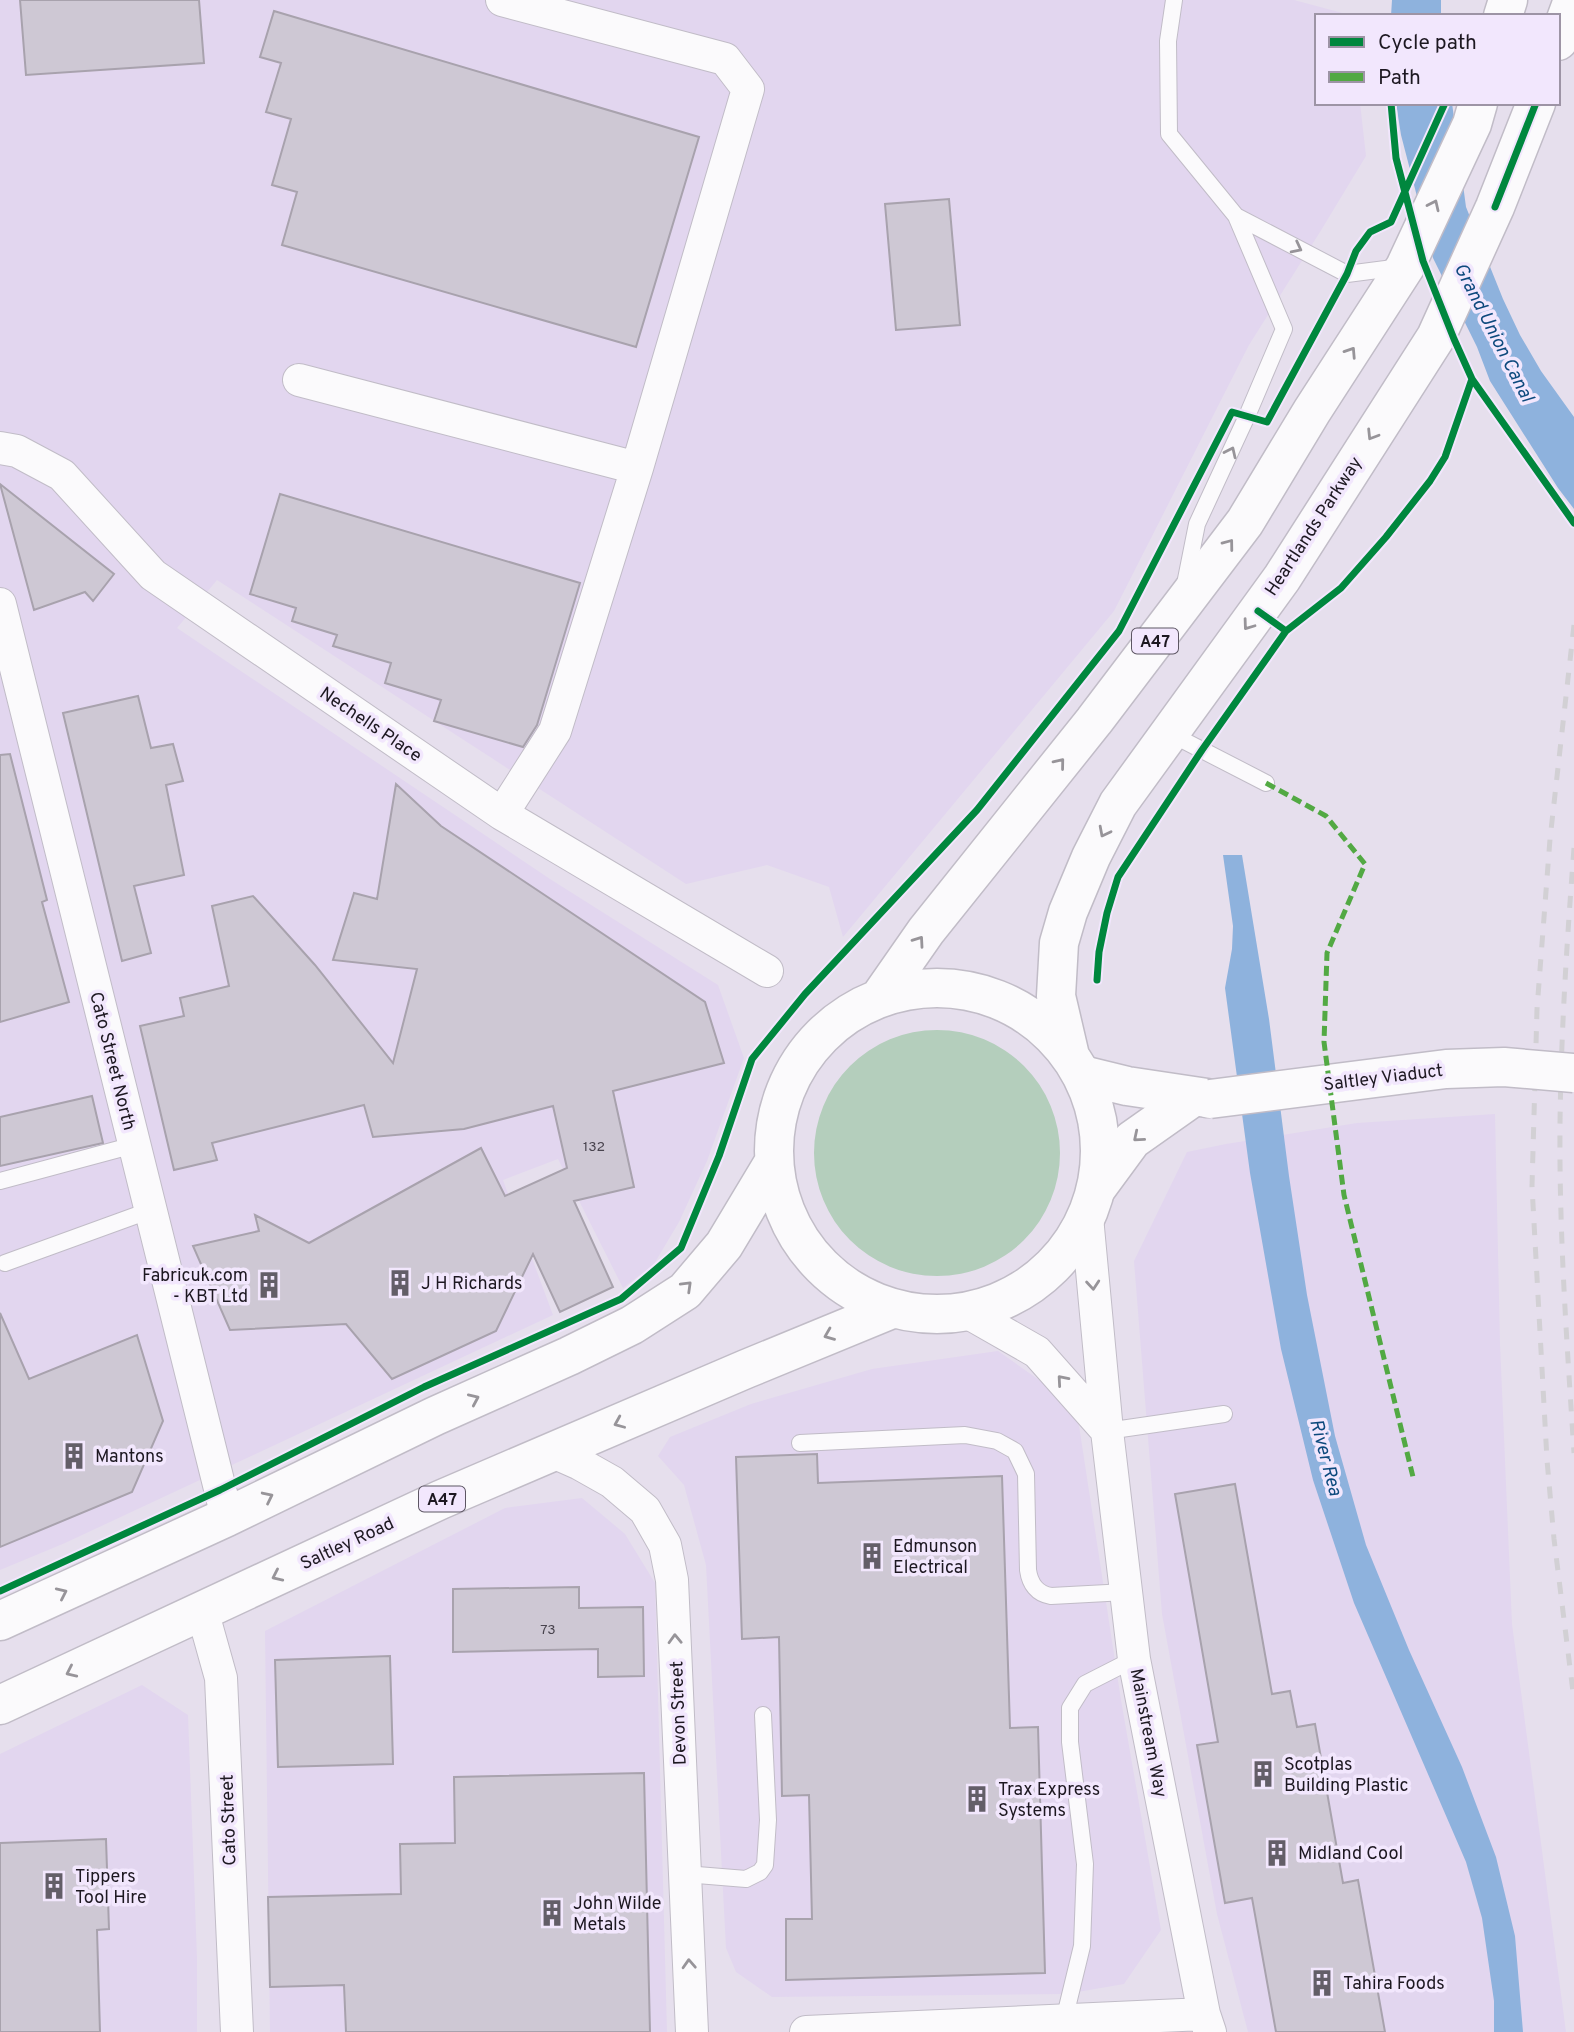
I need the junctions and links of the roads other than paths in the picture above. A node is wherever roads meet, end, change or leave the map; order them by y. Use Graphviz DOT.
graph roads {
  1 [pos="502,0"];
  2 [pos="1174,0"];
  3 [pos="1573,0"];
  4 [pos="1560,36"];
  5 [pos="1535,105"];
  6 [pos="1475,114"];
  7 [pos="1236,216"];
  8 [pos="1405,267"];
  9 [pos="299,380"];
  10 [pos="0,448"];
  11 [pos="637,468"];
  12 [pos="0,604"];
  13 [pos="1180,608"];
  14 [pos="1169,733"];
  15 [pos="1266,783"];
  16 [pos="502,814"];
  17 [pos="768,971"];
  18 [pos="880,997"];
  19 [pos="1076,1066"];
  20 [pos="1574,1073"];
  21 [pos="1202,1098"];
  22 [pos="134,1144"];
  23 [pos="772,1165"];
  24 [pos="0,1181"];
  25 [pos="1092,1203"];
  26 [pos="151,1210"];
  27 [pos="5,1263"];
  28 [pos="892,1309"];
  29 [pos="967,1312"];
  30 [pos="1224,1414"];
  31 [pos="1107,1431"];
  32 [pos="800,1443"];
  33 [pos="553,1452"];
  34 [pos="227,1517"];
  35 [pos="1126,1592"];
  36 [pos="201,1610"];
  37 [pos="0,1621"];
  38 [pos="1135,1660"];
  39 [pos="0,1705"];
  40 [pos="763,1715"];
  41 [pos="685,1874"];
  42 [pos="1064,2020"];
  43 [pos="1207,2023"];
  44 [pos="955,2028"];
  45 [pos="237,2032"];
  46 [pos="692,2032"];
  47 [pos="824,2032"];
  1 -- 11 [label="street"];
  2 -- 7 [label="lane"];
  3 -- 4 [label="main road"];
  5 -- 14 [label="main road, Heartlands Parkway, one-way"];
  8 -- 6 [label="main road, A47, one-way"];
  7 -- 8 [label="lane, one-way"];
  13 -- 7 [label="lane, one-way"];
  13 -- 8 [label="main road, A47, one-way"];
  9 -- 11 [label="street"];
  10 -- 16 [label="street, Nechells Place"];
  11 -- 16 [label="street"];
  12 -- 22 [label="street, Cato Street North"];
  18 -- 13 [label="main road, A47, one-way"];
  14 -- 15 [label="lane"];
  14 -- 19 [label="main road, Heartlands Parkway, one-way"];
  16 -- 17 [label="street, Nechells Place"];
  18 -- 19 [label="main road"];
  18 -- 23 [label="main road"];
  19 -- 21 [label="main road, Saltley Viaduct"];
  19 -- 25 [label="main road, Heartlands Parkway"];
  20 -- 21 [label="main road, Saltley Viaduct, bridge"];
  21 -- 25 [label="main road, Saltley Viaduct, one-way"];
  22 -- 24 [label="lane"];
  22 -- 26 [label="street, Cato Street North"];
  23 -- 28 [label="main road, Saltley Viaduct"];
  34 -- 23 [label="main road, one-way"];
  25 -- 29 [label="main road, Saltley Viaduct"];
  25 -- 31 [label="street, Mainstream Way, one-way"];
  26 -- 27 [label="lane"];
  26 -- 34 [label="street, Cato Street North"];
  28 -- 29 [label="main road, Saltley Viaduct"];
  28 -- 33 [label="main road, Saltley Road / A47, one-way"];
  31 -- 29 [label="street, one-way"];
  30 -- 31 [label="lane"];
  31 -- 35 [label="street, Mainstream Way"];
  32 -- 35 [label="lane"];
  33 -- 36 [label="main road, Saltley Road / A47, one-way"];
  41 -- 33 [label="street, Devon Street, one-way"];
  37 -- 34 [label="main road, one-way"];
  35 -- 38 [label="street, Mainstream Way"];
  36 -- 39 [label="main road, Saltley Road / A47, one-way"];
  36 -- 45 [label="street, Cato Street"];
  38 -- 42 [label="lane"];
  38 -- 43 [label="street, Mainstream Way"];
  40 -- 41 [label="lane"];
  46 -- 41 [label="street, Devon Street, one-way"];
  42 -- 43 [label="street"];
  42 -- 44 [label="street"];
  44 -- 47 [label="street"];
}
